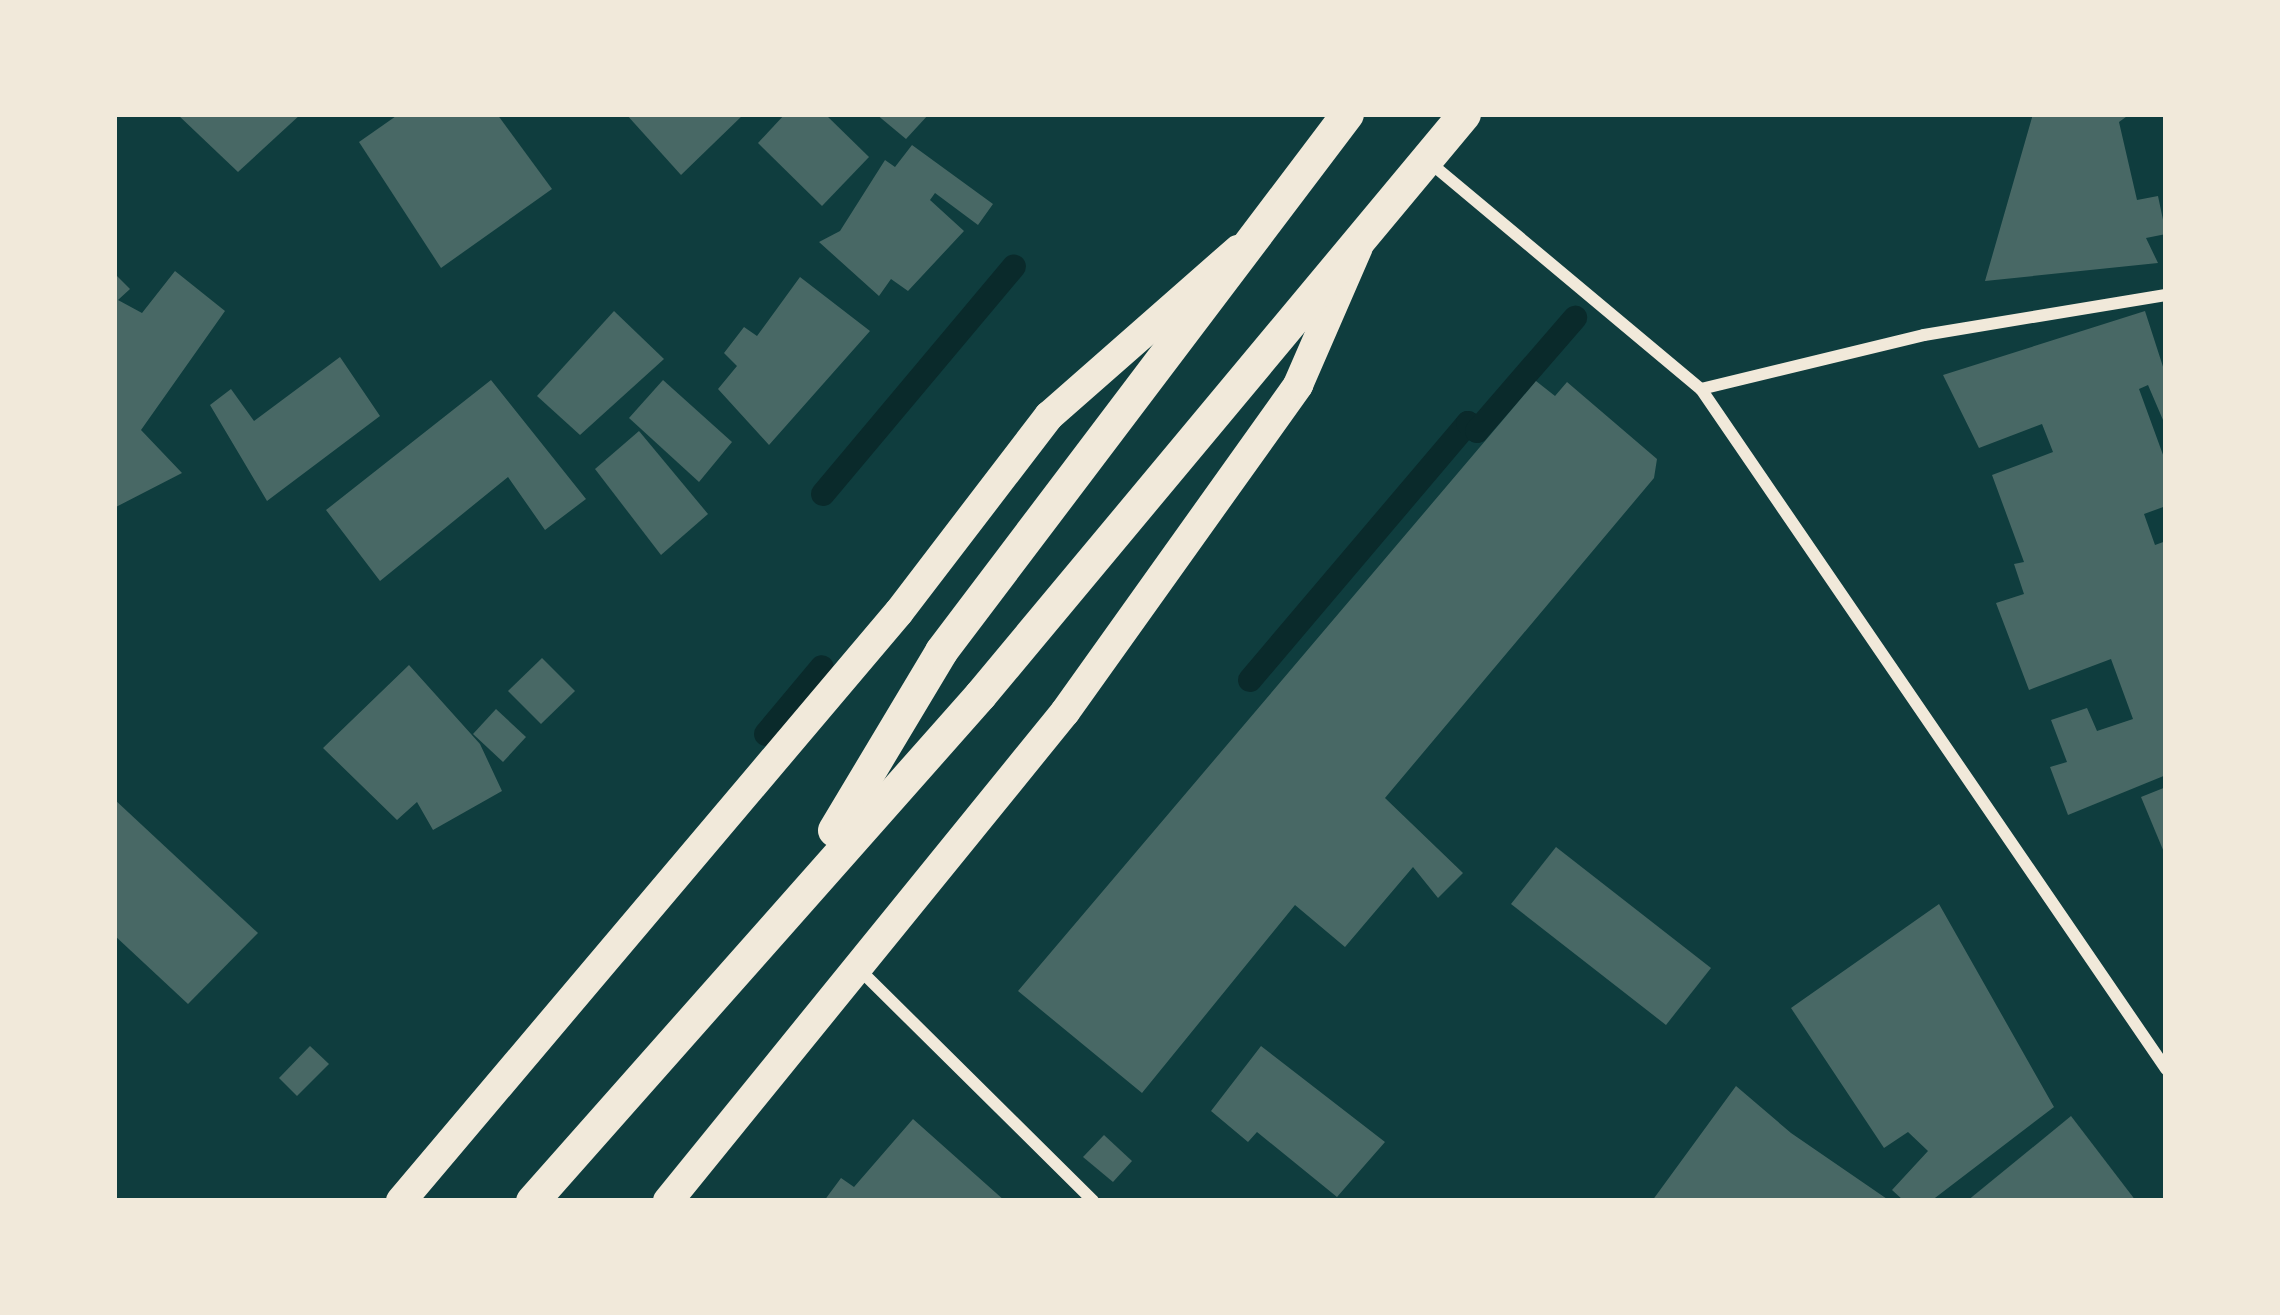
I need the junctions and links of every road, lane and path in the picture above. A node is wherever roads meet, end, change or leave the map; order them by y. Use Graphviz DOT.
graph roads {
  1 [pos="1346,114"];
  2 [pos="1464,114"];
  3 [pos="1427,160"];
  4 [pos="1248,243"];
  5 [pos="1359,243"];
  6 [pos="2166,295"];
  7 [pos="1701,389"];
  8 [pos="802,883"];
  9 [pos="863,973"];
  10 [pos="2166,1069"];
  11 [pos="401,1201"];
  12 [pos="532,1201"];
  13 [pos="668,1201"];
  14 [pos="1093,1201"];
  1 -- 4 [label="highway"];
  2 -- 3 [label="highway"];
  3 -- 5 [label="highway"];
  3 -- 7 [label="street"];
  4 -- 8 [label="highway"];
  4 -- 11 [label="main road"];
  5 -- 8 [label="highway"];
  5 -- 9 [label="main road"];
  6 -- 7 [label="street"];
  7 -- 10 [label="street"];
  8 -- 12 [label="highway"];
  9 -- 13 [label="main road"];
  9 -- 14 [label="street"];
}
